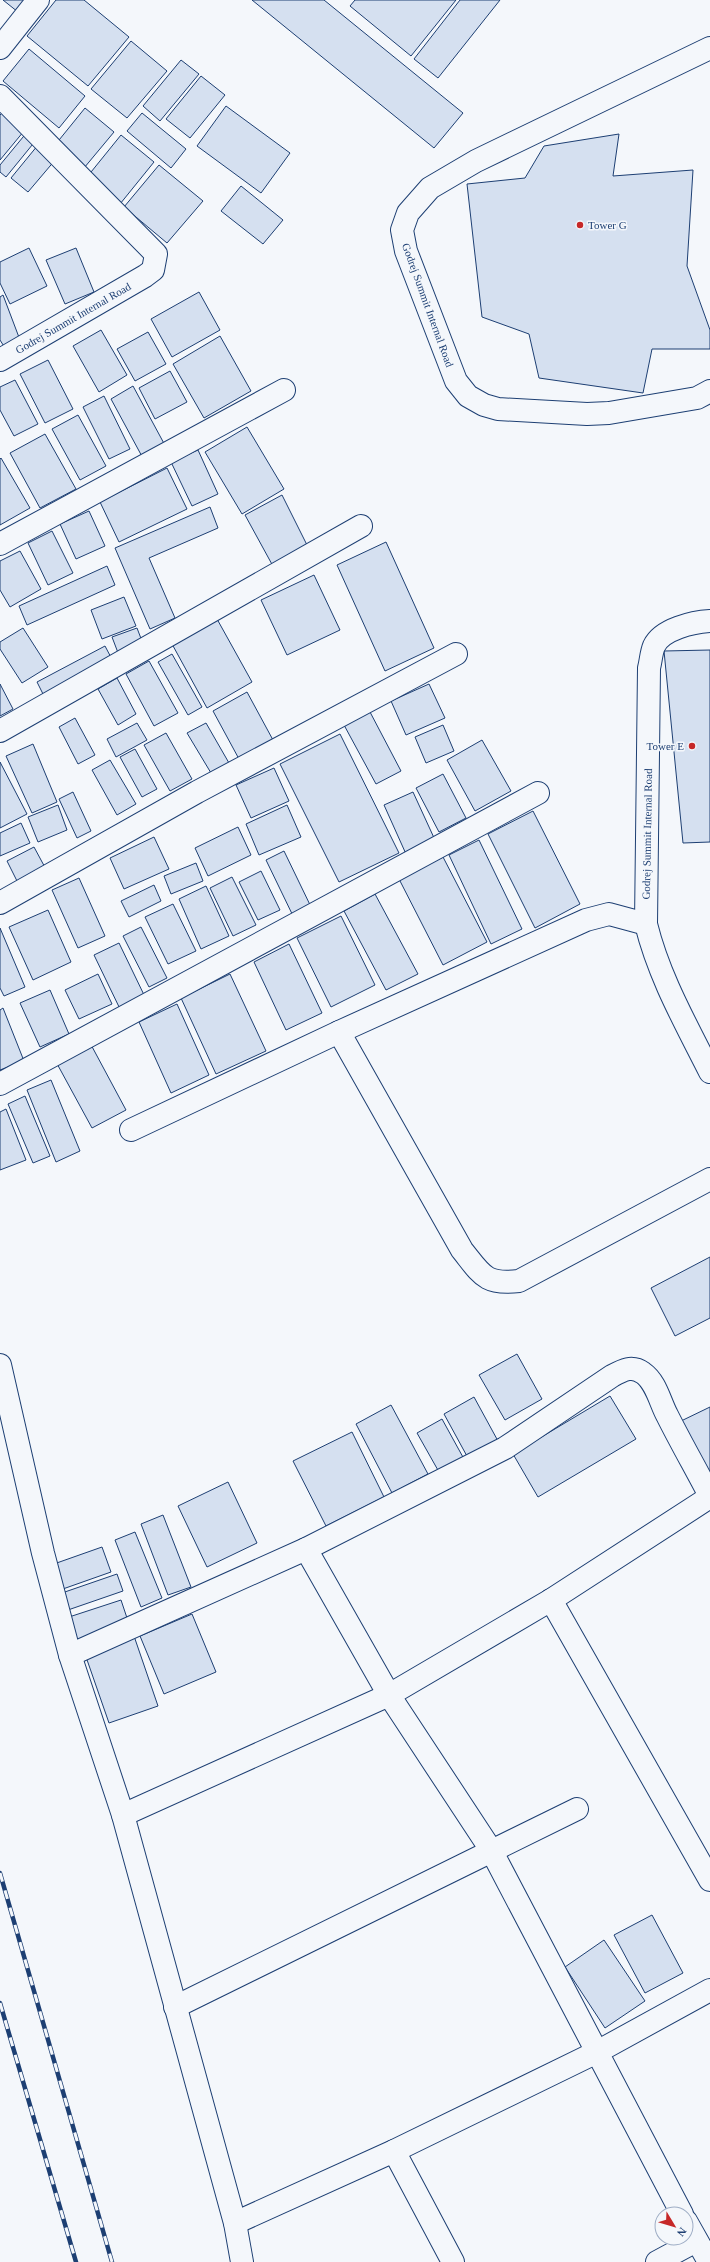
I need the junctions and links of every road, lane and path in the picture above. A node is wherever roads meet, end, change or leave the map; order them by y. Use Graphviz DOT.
graph roads {
  1 [pos="38,0"];
  2 [pos="0,48"];
  3 [pos="710,48"];
  4 [pos="0,96"];
  5 [pos="0,360"];
  6 [pos="284,390"];
  7 [pos="710,391"];
  8 [pos="361,526"];
  9 [pos="0,544"];
  10 [pos="710,621"];
  11 [pos="456,654"];
  12 [pos="0,731"];
  13 [pos="538,793"];
  14 [pos="0,903"];
  15 [pos="646,924"];
  16 [pos="339,1032"];
  17 [pos="710,1072"];
  18 [pos="0,1084"];
  19 [pos="132,1130"];
  20 [pos="710,1179"];
  21 [pos="0,1365"];
  22 [pos="710,1496"];
  23 [pos="306,1549"];
  24 [pos="551,1600"];
  25 [pos="70,1655"];
  26 [pos="389,1695"];
  27 [pos="577,1809"];
  28 [pos="123,1815"];
  29 [pos="491,1850"];
  30 [pos="710,1880"];
  31 [pos="710,1990"];
  32 [pos="175,2007"];
  33 [pos="596,2052"];
  34 [pos="394,2151"];
  35 [pos="678,2206"];
  36 [pos="235,2223"];
  37 [pos="694,2237"];
  38 [pos="696,2241"];
  39 [pos="242,2262"];
  40 [pos="453,2262"];
  41 [pos="657,2262"];
  42 [pos="708,2262"];
  1 -- 2 [label="street"];
  3 -- 7 [label="street, Godrej Summit Internal Road"];
  4 -- 5 [label="street, Godrej Summit Internal Road"];
  6 -- 9 [label="street"];
  8 -- 12 [label="street"];
  10 -- 15 [label="street, Godrej Summit Internal Road"];
  11 -- 14 [label="street"];
  13 -- 18 [label="street"];
  15 -- 16 [label="street"];
  15 -- 17 [label="street, Godrej Summit Internal Road"];
  16 -- 19 [label="street"];
  16 -- 20 [label="street"];
  21 -- 25 [label="street"];
  22 -- 23 [label="street"];
  22 -- 24 [label="street"];
  23 -- 25 [label="street"];
  23 -- 26 [label="street"];
  24 -- 26 [label="street"];
  24 -- 30 [label="street"];
  25 -- 28 [label="street"];
  26 -- 28 [label="street"];
  26 -- 29 [label="street"];
  27 -- 29 [label="street"];
  28 -- 32 [label="street"];
  29 -- 32 [label="street"];
  29 -- 33 [label="street"];
  31 -- 33 [label="street"];
  32 -- 36 [label="street"];
  33 -- 34 [label="street"];
  33 -- 35 [label="street"];
  34 -- 36 [label="street"];
  34 -- 40 [label="street"];
  36 -- 39 [label="street"];
  37 -- 38 [label="street"];
  38 -- 41 [label="street"];
  38 -- 42 [label="street"];
}
